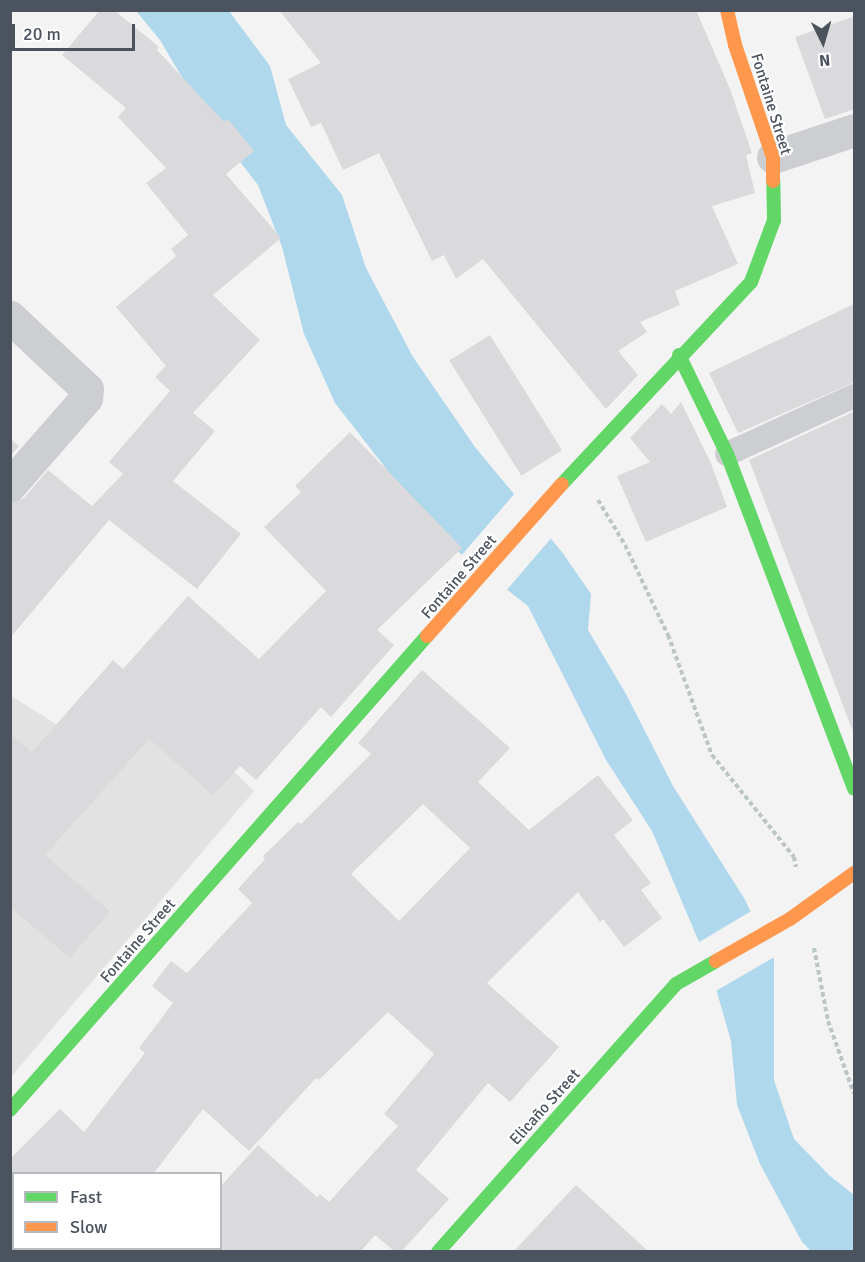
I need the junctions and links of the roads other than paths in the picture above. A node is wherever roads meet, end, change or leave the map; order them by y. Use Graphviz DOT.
graph roads {
  1 [pos="728,10"];
  2 [pos="855,130"];
  3 [pos="773,158"];
  4 [pos="10,317"];
  5 [pos="680,355"];
  6 [pos="855,396"];
  7 [pos="727,454"];
  8 [pos="10,485"];
  9 [pos="855,789"];
  10 [pos="855,873"];
  11 [pos="10,1110"];
  12 [pos="438,1251"];
  1 -- 3 [label="street, Fontaine Street"];
  2 -- 3 [label="street"];
  3 -- 5 [label="street, Fontaine Street"];
  4 -- 8 [label="street"];
  5 -- 7 [label="street"];
  5 -- 11 [label="street, Fontaine Street"];
  6 -- 7 [label="lane"];
  7 -- 9 [label="street"];
  10 -- 12 [label="street, Elicaño Street"];
}
